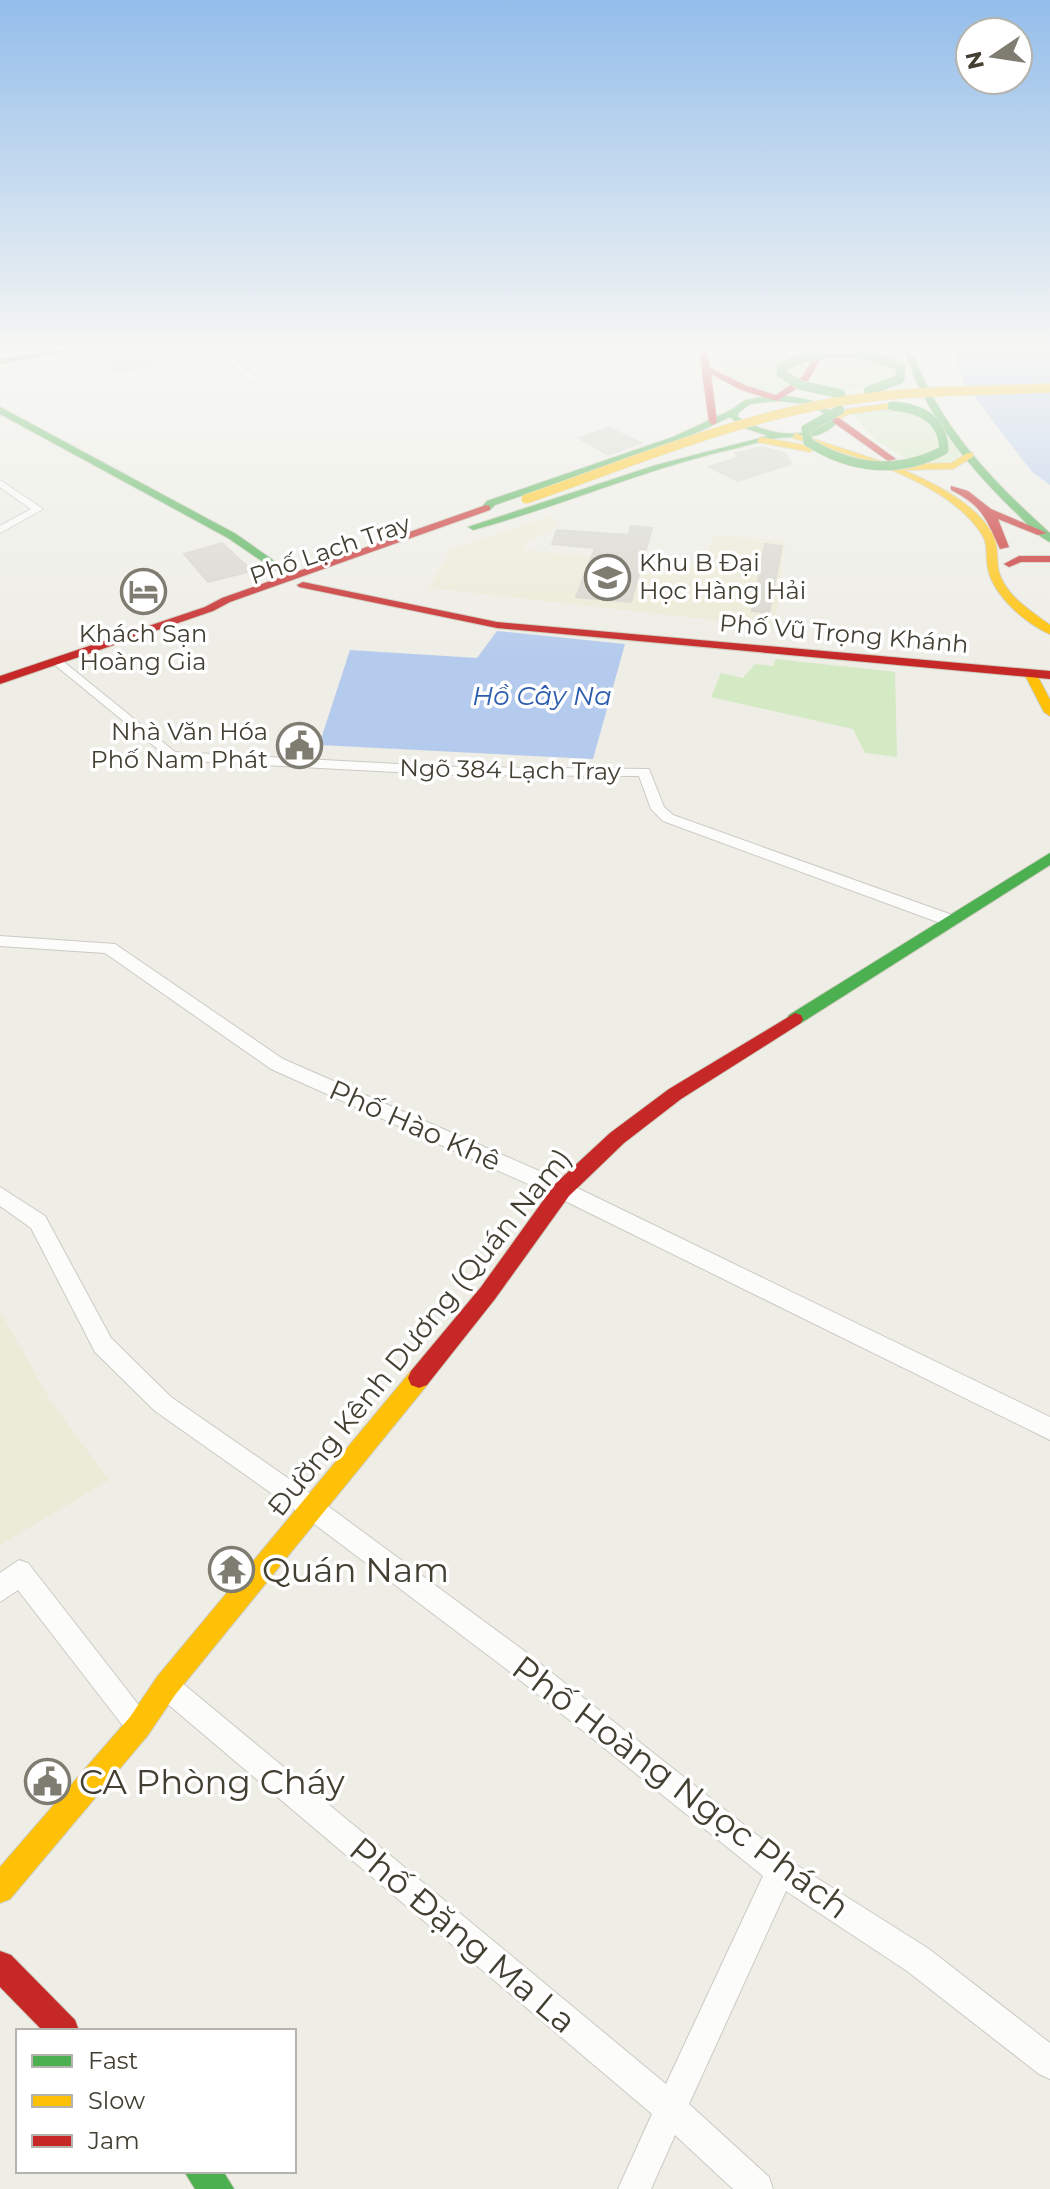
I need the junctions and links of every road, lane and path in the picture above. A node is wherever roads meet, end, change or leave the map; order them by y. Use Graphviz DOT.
graph roads {
  1 [pos="76,452"];
  2 [pos="634,452"];
  3 [pos="671,452"];
  4 [pos="682,452"];
  5 [pos="708,452"];
  6 [pos="823,452"];
  7 [pos="827,452"];
  8 [pos="849,452"];
  9 [pos="884,452"];
  10 [pos="941,452"];
  11 [pos="968,452"];
  12 [pos="986,452"];
  13 [pos="970,455"];
  14 [pos="864,459"];
  15 [pos="903,467"];
  16 [pos="0,483"];
  17 [pos="975,497"];
  18 [pos="954,499"];
  19 [pos="530,501"];
  20 [pos="994,513"];
  21 [pos="490,514"];
  22 [pos="1050,516"];
  23 [pos="1038,528"];
  24 [pos="0,530"];
  25 [pos="1050,552"];
  26 [pos="1050,559"];
  27 [pos="1009,564"];
  28 [pos="297,581"];
  29 [pos="1050,616"];
  30 [pos="1050,630"];
  31 [pos="59,662"];
  32 [pos="1041,675"];
  33 [pos="0,680"];
  34 [pos="1050,712"];
  35 [pos="1050,858"];
  36 [pos="949,920"];
  37 [pos="0,941"];
  38 [pos="562,1190"];
  39 [pos="0,1195"];
  40 [pos="1050,1429"];
  41 [pos="313,1509"];
  42 [pos="0,1590"];
  43 [pos="166,1686"];
  44 [pos="139,1726"];
  45 [pos="780,1871"];
  46 [pos="0,1889"];
  47 [pos="0,1966"];
  48 [pos="62,2029"];
  49 [pos="1050,2063"];
  50 [pos="671,2109"];
  51 [pos="202,2173"];
  52 [pos="218,2189"];
  53 [pos="634,2189"];
  54 [pos="757,2189"];
  1 -- 28 [label="main road, Phố Vũ Trọng Khánh"];
  2 -- 21 [label="main road, Phố Lạch Tray"];
  3 -- 19 [label="main road, bridge"];
  4 -- 19 [label="main road"];
  5 -- 21 [label="main road, Phố Lạch Tray"];
  6 -- 10 [label="main road, bridge"];
  7 -- 14 [label="main road"];
  8 -- 14 [label="main road"];
  9 -- 15 [label="main road"];
  11 -- 13 [label="main road"];
  12 -- 22 [label="main road"];
  13 -- 15 [label="main road"];
  13 -- 23 [label="main road"];
  14 -- 18 [label="main road"];
  15 -- 17 [label="main road"];
  16 -- 24 [label="street"];
  17 -- 20 [label="main road"];
  17 -- 23 [label="main road"];
  18 -- 20 [label="main road"];
  18 -- 30 [label="main road"];
  19 -- 21 [label="main road"];
  20 -- 23 [label="main road"];
  20 -- 27 [label="main road"];
  21 -- 28 [label="main road, Phố Lạch Tray"];
  23 -- 25 [label="main road"];
  26 -- 27 [label="main road"];
  27 -- 29 [label="main road"];
  28 -- 31 [label="main road, Phố Lạch Tray"];
  28 -- 32 [label="main road, Phố Vũ Trọng Khánh"];
  31 -- 33 [label="main road, Phố Lạch Tray"];
  31 -- 36 [label="street, Ngõ 384 Lạch Tray"];
  32 -- 34 [label="main road"];
  35 -- 36 [label="main road, Đường Kênh Dương (Quán Nam)"];
  36 -- 38 [label="main road, Đường Kênh Dương (Quán Nam)"];
  37 -- 38 [label="street, Phố Hào Khê"];
  38 -- 40 [label="street, Phố Hào Khê"];
  38 -- 41 [label="main road, Đường Kênh Dương (Quán Nam)"];
  39 -- 41 [label="street, Phố Hoàng Ngọc Phách"];
  41 -- 43 [label="main road, Đường Kênh Dương (Quán Nam)"];
  41 -- 45 [label="street, Phố Hoàng Ngọc Phách"];
  42 -- 44 [label="street"];
  43 -- 44 [label="main road, Đường Kênh Dương (Quán Nam)"];
  43 -- 50 [label="street, Phố Đặng Ma La"];
  44 -- 46 [label="main road, Đường Kênh Dương (Quán Nam)"];
  45 -- 49 [label="street, Phố Hoàng Ngọc Phách"];
  45 -- 50 [label="street"];
  47 -- 48 [label="main road"];
  50 -- 53 [label="street"];
  50 -- 54 [label="street, Phố Đặng Ma La"];
  51 -- 52 [label="main road"];
}
